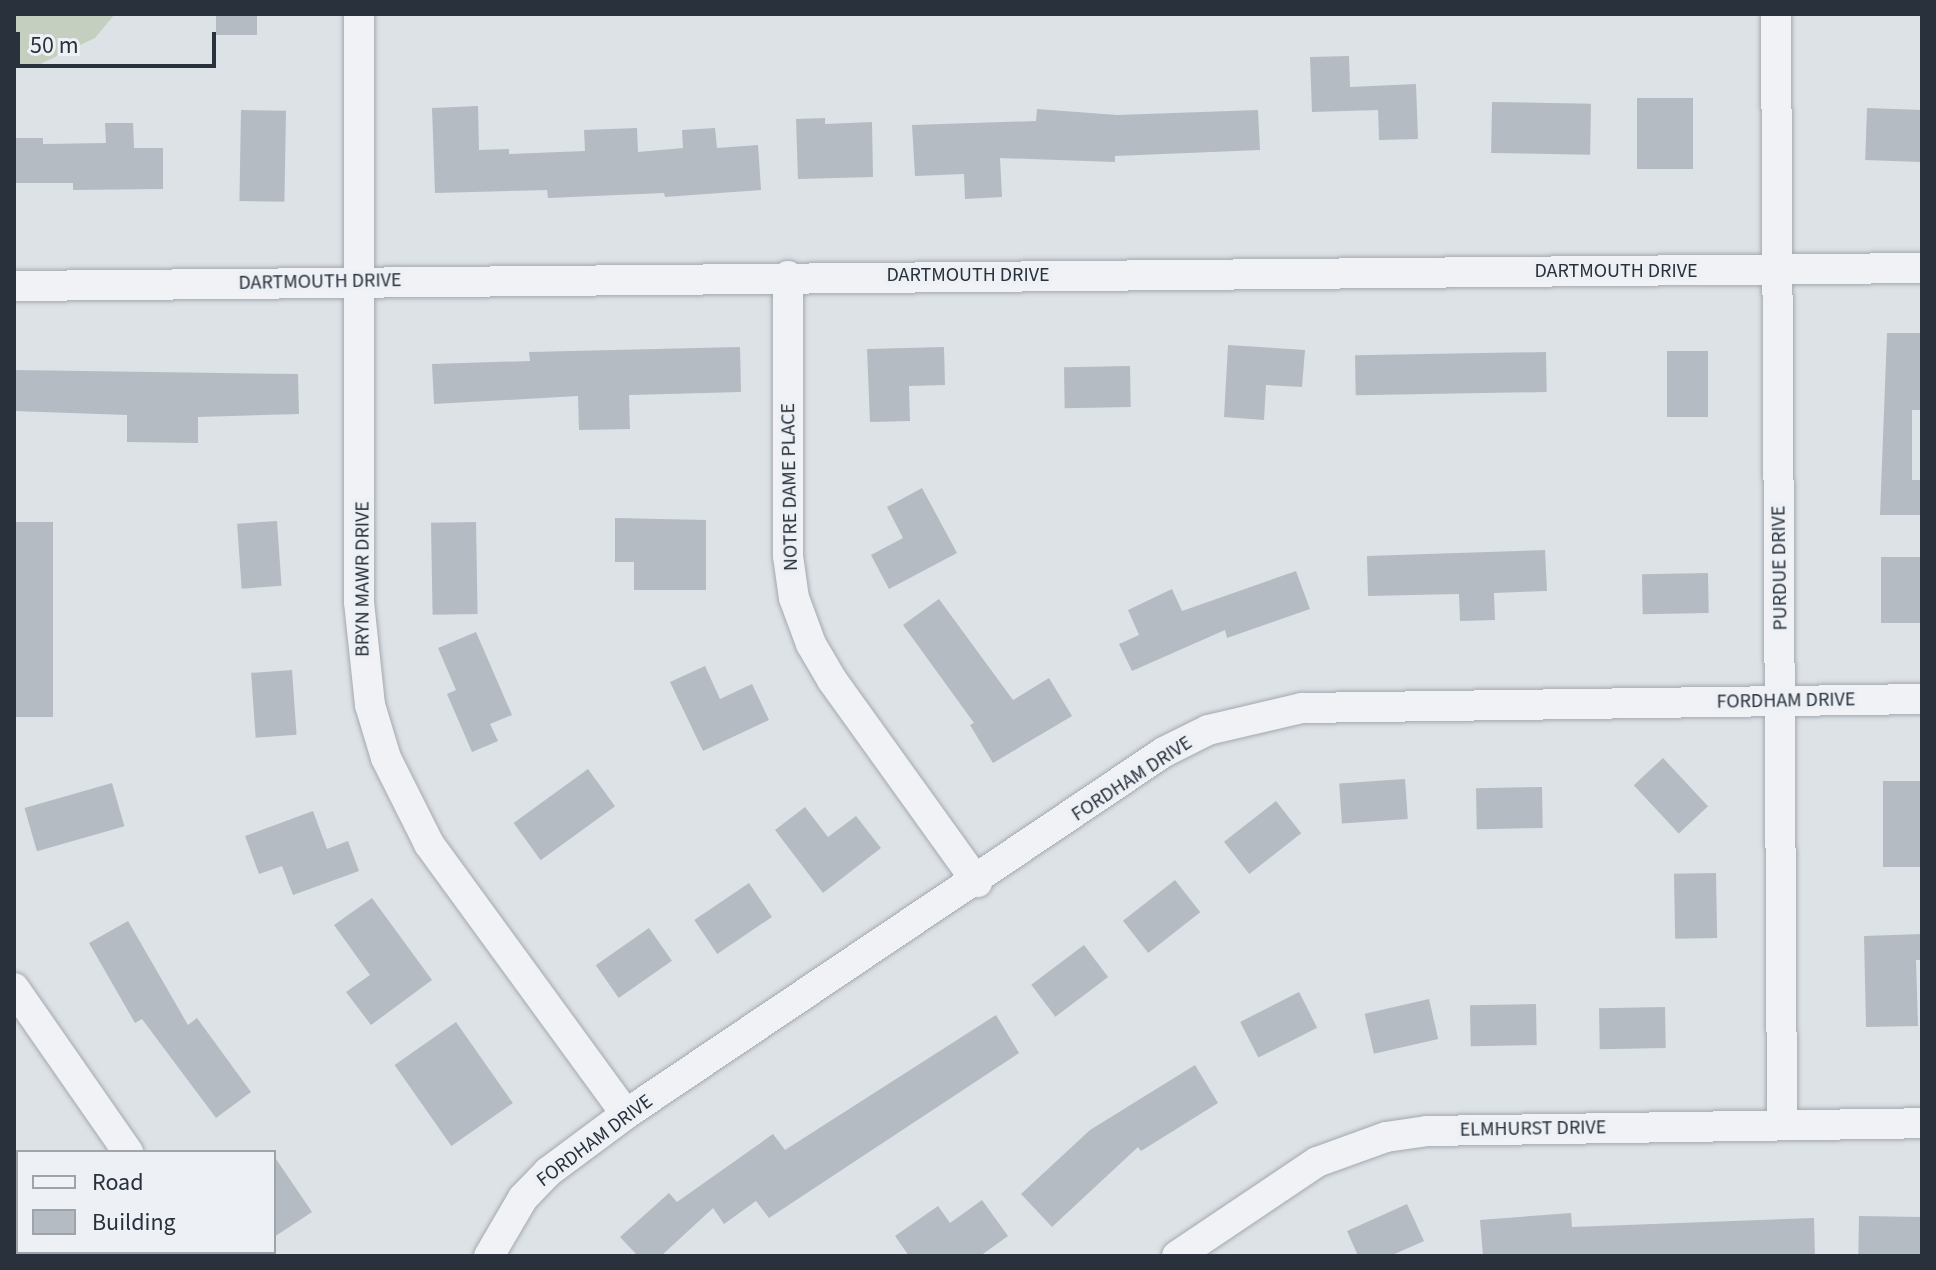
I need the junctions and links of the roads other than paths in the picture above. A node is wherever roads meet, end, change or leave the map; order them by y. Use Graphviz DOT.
graph roads {
  1 [pos="359,14"];
  2 [pos="1776,14"];
  3 [pos="1922,268"];
  4 [pos="1776,269"];
  5 [pos="788,276"];
  6 [pos="360,281"];
  7 [pos="14,286"];
  8 [pos="1922,699"];
  9 [pos="1781,701"];
  10 [pos="977,882"];
  11 [pos="14,988"];
  12 [pos="626,1114"];
  13 [pos="1782,1123"];
  14 [pos="1922,1123"];
  15 [pos="127,1150"];
  16 [pos="489,1256"];
  17 [pos="1177,1256"];
  1 -- 6 [label="street, BRYN MAWR DRIVE"];
  2 -- 4 [label="street, PURDUE DRIVE"];
  3 -- 4 [label="street, DARTMOUTH DRIVE"];
  4 -- 5 [label="street, DARTMOUTH DRIVE"];
  4 -- 9 [label="street, PURDUE DRIVE"];
  5 -- 6 [label="street, DARTMOUTH DRIVE"];
  5 -- 10 [label="street, NOTRE DAME PLACE"];
  6 -- 7 [label="street, DARTMOUTH DRIVE"];
  6 -- 12 [label="street, BRYN MAWR DRIVE"];
  8 -- 9 [label="street, FORDHAM DRIVE"];
  9 -- 10 [label="street, FORDHAM DRIVE"];
  9 -- 13 [label="street, PURDUE DRIVE"];
  10 -- 12 [label="street, FORDHAM DRIVE"];
  11 -- 15 [label="street"];
  12 -- 16 [label="street, FORDHAM DRIVE"];
  13 -- 14 [label="street, ELMHURST DRIVE"];
  13 -- 17 [label="street, ELMHURST DRIVE"];
}
